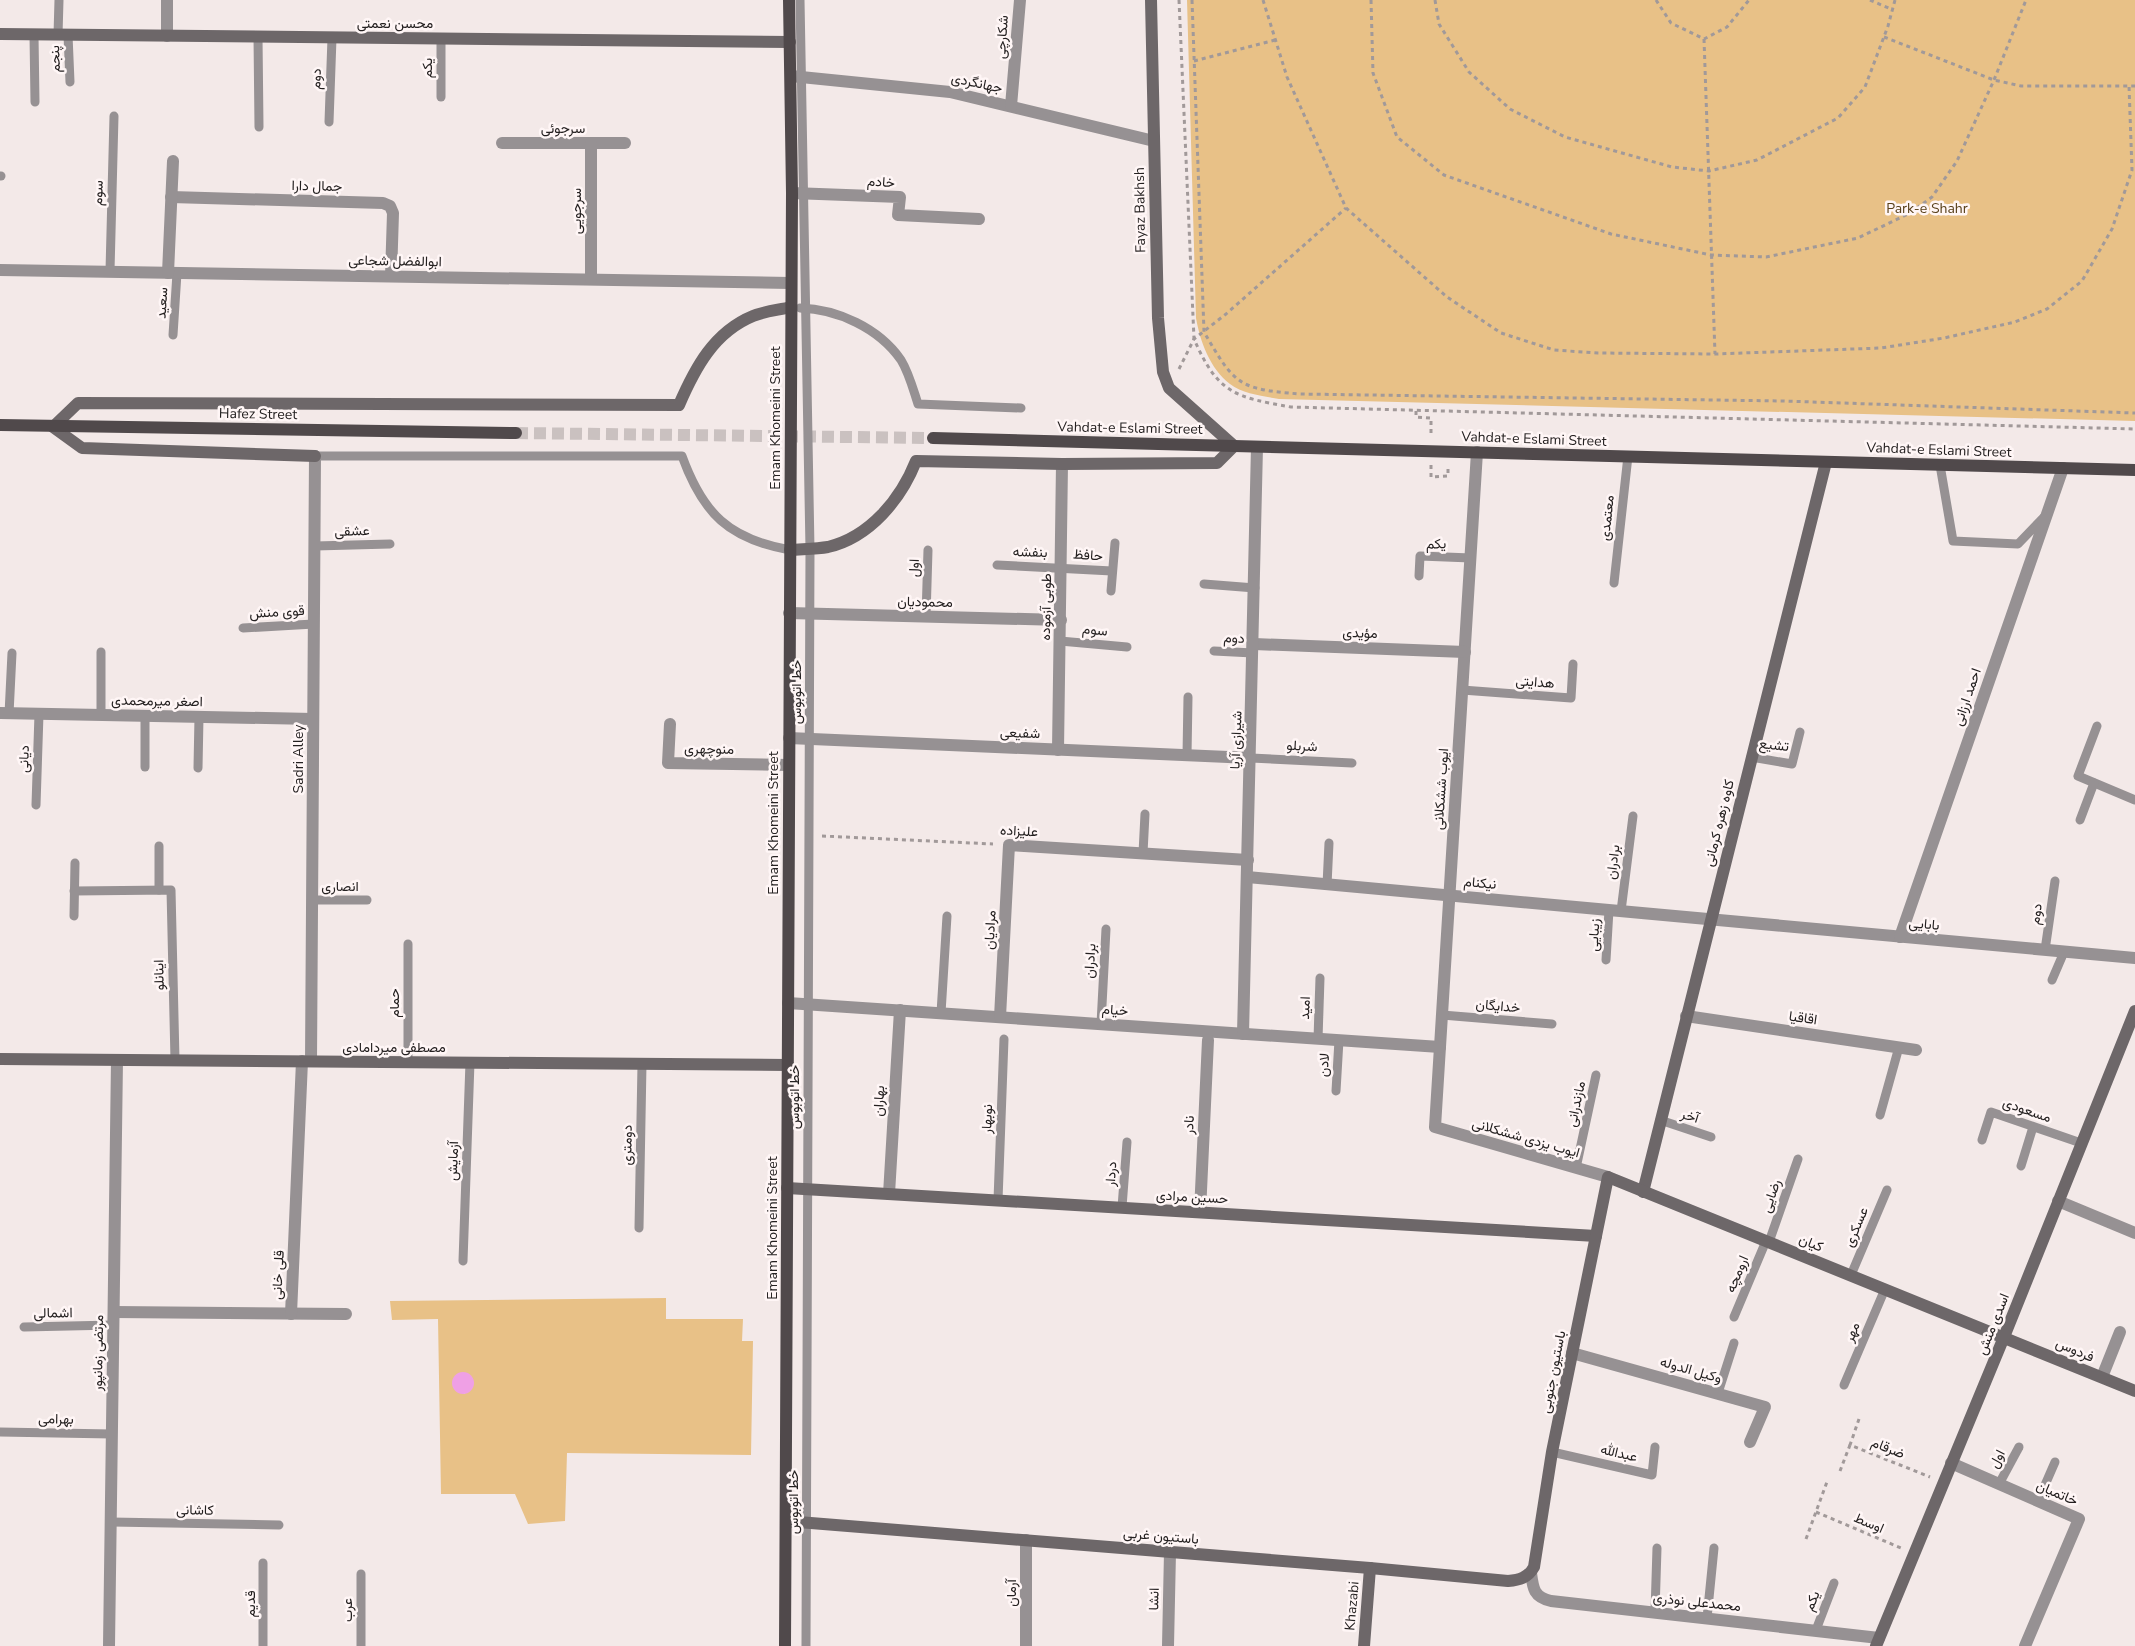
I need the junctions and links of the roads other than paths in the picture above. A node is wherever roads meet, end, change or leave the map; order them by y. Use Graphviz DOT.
graph roads {
  1 [pos="58,0"];
  2 [pos="167,0"];
  3 [pos="789,0"];
  4 [pos="800,0"];
  5 [pos="1020,0"];
  6 [pos="1151,0"];
  7 [pos="0,34"];
  8 [pos="34,35"];
  9 [pos="63,35"];
  10 [pos="167,36"];
  11 [pos="258,37"];
  12 [pos="332,38"];
  13 [pos="441,38"];
  14 [pos="790,42"];
  15 [pos="791,76"];
  16 [pos="70,82"];
  17 [pos="441,97"];
  18 [pos="36,102"];
  19 [pos="1012,106"];
  20 [pos="114,116"];
  21 [pos="328,122"];
  22 [pos="259,127"];
  23 [pos="1154,140"];
  24 [pos="502,143"];
  25 [pos="592,143"];
  26 [pos="625,143"];
  27 [pos="173,161"];
  28 [pos="792,193"];
  29 [pos="171,197"];
  30 [pos="979,219"];
  31 [pos="0,270"];
  32 [pos="110,271"];
  33 [pos="173,272"];
  34 [pos="391,276"];
  35 [pos="591,279"];
  36 [pos="790,283"];
  37 [pos="791,307"];
  38 [pos="173,335"];
  39 [pos="1020,408"];
  40 [pos="0,425"];
  41 [pos="52,427"];
  42 [pos="516,434"];
  43 [pos="933,438"];
  44 [pos="1234,446"];
  45 [pos="1257,446"];
  46 [pos="1478,452"];
  47 [pos="315,456"];
  48 [pos="1628,456"];
  49 [pos="1826,462"];
  50 [pos="1062,464"];
  51 [pos="1940,465"];
  52 [pos="2063,468"];
  53 [pos="2135,470"];
  54 [pos="2046,514"];
  55 [pos="1114,543"];
  56 [pos="390,544"];
  57 [pos="314,546"];
  58 [pos="810,549"];
  59 [pos="790,550"];
  60 [pos="928,550"];
  61 [pos="1470,558"];
  62 [pos="996,565"];
  63 [pos="1062,567"];
  64 [pos="1112,571"];
  65 [pos="1419,576"];
  66 [pos="1614,583"];
  67 [pos="1204,584"];
  68 [pos="1255,588"];
  69 [pos="1110,591"];
  70 [pos="789,613"];
  71 [pos="810,614"];
  72 [pos="926,617"];
  73 [pos="1061,620"];
  74 [pos="314,624"];
  75 [pos="242,628"];
  76 [pos="1060,641"];
  77 [pos="1127,647"];
  78 [pos="1254,648"];
  79 [pos="1214,651"];
  80 [pos="101,652"];
  81 [pos="1464,652"];
  82 [pos="12,653"];
  83 [pos="1573,664"];
  84 [pos="1462,690"];
  85 [pos="1188,698"];
  86 [pos="5,713"];
  87 [pos="39,714"];
  88 [pos="101,715"];
  89 [pos="145,716"];
  90 [pos="199,717"];
  91 [pos="313,719"];
  92 [pos="670,724"];
  93 [pos="2098,726"];
  94 [pos="1800,732"];
  95 [pos="789,738"];
  96 [pos="809,739"];
  97 [pos="1058,750"];
  98 [pos="1187,755"];
  99 [pos="1751,757"];
  100 [pos="1251,758"];
  101 [pos="1352,762"];
  102 [pos="788,765"];
  103 [pos="145,767"];
  104 [pos="198,768"];
  105 [pos="2094,783"];
  106 [pos="2135,800"];
  107 [pos="36,805"];
  108 [pos="1145,814"];
  109 [pos="1632,816"];
  110 [pos="2080,820"];
  111 [pos="1329,843"];
  112 [pos="1009,845"];
  113 [pos="159,846"];
  114 [pos="1143,853"];
  115 [pos="1248,860"];
  116 [pos="75,863"];
  117 [pos="1247,877"];
  118 [pos="2055,881"];
  119 [pos="1327,885"];
  120 [pos="159,890"];
  121 [pos="74,891"];
  122 [pos="1449,896"];
  123 [pos="312,900"];
  124 [pos="367,900"];
  125 [pos="1615,911"];
  126 [pos="74,916"];
  127 [pos="947,916"];
  128 [pos="1710,919"];
  129 [pos="1106,929"];
  130 [pos="1900,936"];
  131 [pos="408,944"];
  132 [pos="2045,950"];
  133 [pos="2064,952"];
  134 [pos="2135,958"];
  135 [pos="1606,960"];
  136 [pos="1320,978"];
  137 [pos="2052,980"];
  138 [pos="788,1003"];
  139 [pos="808,1004"];
  140 [pos="900,1010"];
  141 [pos="2135,1011"];
  142 [pos="941,1013"];
  143 [pos="1442,1015"];
  144 [pos="1686,1016"];
  145 [pos="1000,1017"];
  146 [pos="1101,1024"];
  147 [pos="1552,1024"];
  148 [pos="1243,1034"];
  149 [pos="1004,1039"];
  150 [pos="1318,1039"];
  151 [pos="1208,1040"];
  152 [pos="1339,1040"];
  153 [pos="1440,1047"];
  154 [pos="1899,1048"];
  155 [pos="1916,1050"];
  156 [pos="0,1059"];
  157 [pos="117,1060"];
  158 [pos="175,1060"];
  159 [pos="307,1061"];
  160 [pos="408,1062"];
  161 [pos="470,1062"];
  162 [pos="642,1064"];
  163 [pos="788,1065"];
  164 [pos="1596,1075"];
  165 [pos="1336,1091"];
  166 [pos="1880,1115"];
  167 [pos="1660,1120"];
  168 [pos="2033,1127"];
  169 [pos="1436,1128"];
  170 [pos="1711,1137"];
  171 [pos="1982,1140"];
  172 [pos="1127,1142"];
  173 [pos="2082,1143"];
  174 [pos="1798,1159"];
  175 [pos="2021,1166"];
  176 [pos="1576,1168"];
  177 [pos="1608,1177"];
  178 [pos="787,1188"];
  179 [pos="808,1189"];
  180 [pos="1886,1190"];
  181 [pos="1643,1192"];
  182 [pos="889,1194"];
  183 [pos="998,1200"];
  184 [pos="2058,1201"];
  185 [pos="1122,1208"];
  186 [pos="1200,1212"];
  187 [pos="639,1228"];
  188 [pos="2135,1233"];
  189 [pos="1596,1236"];
  190 [pos="1768,1242"];
  191 [pos="463,1261"];
  192 [pos="1851,1275"];
  193 [pos="1885,1289"];
  194 [pos="114,1312"];
  195 [pos="291,1314"];
  196 [pos="346,1314"];
  197 [pos="1734,1317"];
  198 [pos="114,1325"];
  199 [pos="24,1327"];
  200 [pos="2120,1332"];
  201 [pos="2004,1337"];
  202 [pos="1734,1344"];
  203 [pos="1572,1353"];
  204 [pos="2102,1377"];
  205 [pos="1844,1385"];
  206 [pos="2135,1391"];
  207 [pos="1718,1394"];
  208 [pos="0,1432"];
  209 [pos="112,1434"];
  210 [pos="1750,1442"];
  211 [pos="1655,1447"];
  212 [pos="2019,1447"];
  213 [pos="1552,1452"];
  214 [pos="2055,1462"];
  215 [pos="1951,1463"];
  216 [pos="1999,1484"];
  217 [pos="2038,1500"];
  218 [pos="110,1522"];
  219 [pos="786,1522"];
  220 [pos="807,1523"];
  221 [pos="278,1525"];
  222 [pos="1026,1540"];
  223 [pos="1657,1548"];
  224 [pos="1714,1548"];
  225 [pos="1170,1552"];
  226 [pos="263,1563"];
  227 [pos="1370,1568"];
  228 [pos="1531,1573"];
  229 [pos="361,1574"];
  230 [pos="1834,1583"];
  231 [pos="1655,1612"];
  232 [pos="1707,1618"];
  233 [pos="1816,1630"];
  234 [pos="1878,1642"];
  235 [pos="109,1646"];
  236 [pos="263,1646"];
  237 [pos="361,1646"];
  238 [pos="785,1646"];
  239 [pos="806,1646"];
  240 [pos="1026,1646"];
  241 [pos="1168,1646"];
  242 [pos="1364,1646"];
  243 [pos="2025,1646"];
  1 -- 9 [label="lane, پنجم"];
  2 -- 10 [label="street"];
  3 -- 14 [label="main road, Emam Khomeini Street"];
  4 -- 58 [label="lane, خط اتوبوس"];
  5 -- 19 [label="street, شکارچی"];
  6 -- 23 [label="street, Fayaz Bakhsh"];
  7 -- 8 [label="street, محسن نعمتی"];
  8 -- 9 [label="street, محسن نعمتی"];
  8 -- 18 [label="lane"];
  9 -- 10 [label="street, محسن نعمتی"];
  9 -- 16 [label="lane, پنجم"];
  10 -- 11 [label="street, محسن نعمتی"];
  11 -- 12 [label="street, محسن نعمتی"];
  11 -- 22 [label="lane"];
  12 -- 13 [label="street, محسن نعمتی"];
  12 -- 21 [label="lane, دوم"];
  13 -- 14 [label="street, محسن نعمتی"];
  13 -- 17 [label="lane, یکم"];
  14 -- 15 [label="main road, Emam Khomeini Street"];
  15 -- 19 [label="street, جهانگردی"];
  15 -- 28 [label="main road, Emam Khomeini Street"];
  19 -- 23 [label="street, جهانگردی"];
  20 -- 32 [label="lane, سوم"];
  23 -- 44 [label="street, Fayaz Bakhsh"];
  24 -- 25 [label="street, سرجوئی"];
  25 -- 26 [label="street, سرجوئی"];
  25 -- 35 [label="street, سرجویی"];
  27 -- 29 [label="street"];
  28 -- 30 [label="street, خادم"];
  28 -- 36 [label="main road, Emam Khomeini Street"];
  29 -- 33 [label="street"];
  29 -- 34 [label="street, جمال دارا"];
  31 -- 32 [label="street, ابوالفضل شجاعی"];
  32 -- 33 [label="street, ابوالفضل شجاعی"];
  33 -- 34 [label="street, ابوالفضل شجاعی"];
  33 -- 38 [label="lane, سعید"];
  34 -- 35 [label="street, ابوالفضل شجاعی"];
  35 -- 36 [label="street, ابوالفضل شجاعی"];
  36 -- 37 [label="main road, Emam Khomeini Street"];
  37 -- 39 [label="lane"];
  37 -- 41 [label="street"];
  37 -- 59 [label="main road, Emam Khomeini Street"];
  40 -- 41 [label="main road, Hafez Street"];
  41 -- 42 [label="main road, Hafez Street"];
  41 -- 47 [label="street"];
  43 -- 44 [label="main road, Vahdat-e Eslami Street"];
  44 -- 45 [label="main road, Vahdat-e Eslami Street"];
  44 -- 50 [label="street"];
  45 -- 46 [label="main road, Vahdat-e Eslami Street"];
  45 -- 68 [label="street, شیرازی آریا"];
  46 -- 48 [label="main road, Vahdat-e Eslami Street"];
  46 -- 61 [label="street, ایوب ششکلانی"];
  47 -- 57 [label="street, Sadri Alley"];
  47 -- 59 [label="lane"];
  48 -- 49 [label="main road, Vahdat-e Eslami Street"];
  48 -- 66 [label="lane, معتمدی"];
  49 -- 51 [label="main road, Vahdat-e Eslami Street"];
  49 -- 99 [label="street, کاوه زهره کرمانی"];
  50 -- 58 [label="street"];
  50 -- 63 [label="street, طوبی آزموده"];
  51 -- 52 [label="main road, Vahdat-e Eslami Street"];
  51 -- 54 [label="lane"];
  52 -- 53 [label="main road, Vahdat-e Eslami Street"];
  52 -- 54 [label="street, احمد ارزانی"];
  54 -- 130 [label="street, احمد ارزانی"];
  55 -- 64 [label="lane"];
  56 -- 57 [label="lane, عشقی"];
  57 -- 74 [label="street, Sadri Alley"];
  58 -- 59 [label="street"];
  58 -- 71 [label="lane, خط اتوبوس"];
  59 -- 70 [label="main road, Emam Khomeini Street"];
  60 -- 72 [label="lane, اول"];
  61 -- 65 [label="lane, یکم"];
  61 -- 81 [label="street, ایوب ششکلانی"];
  62 -- 63 [label="lane, بنفشه"];
  63 -- 64 [label="lane, حافظ"];
  63 -- 73 [label="street, طوبی آزموده"];
  64 -- 69 [label="lane"];
  67 -- 68 [label="lane"];
  68 -- 78 [label="street, شیرازی آریا"];
  70 -- 71 [label="street, محمودیان"];
  70 -- 95 [label="main road, Emam Khomeini Street"];
  71 -- 72 [label="street, محمودیان"];
  71 -- 96 [label="lane, خط اتوبوس"];
  72 -- 73 [label="street, محمودیان"];
  73 -- 76 [label="street, طوبی آزموده"];
  74 -- 75 [label="lane, قوی منش"];
  74 -- 91 [label="street, Sadri Alley"];
  76 -- 77 [label="lane, سوم"];
  76 -- 97 [label="street, طوبی آزموده"];
  78 -- 79 [label="lane, دوم"];
  78 -- 81 [label="street, مؤیدی"];
  78 -- 100 [label="street, شیرازی آریا"];
  80 -- 88 [label="lane"];
  81 -- 84 [label="street, ایوب ششکلانی"];
  82 -- 86 [label="lane"];
  83 -- 84 [label="lane, هدایتی"];
  84 -- 122 [label="street, ایوب ششکلانی"];
  85 -- 98 [label="lane"];
  86 -- 87 [label="street, اصغر میرمحمدی"];
  87 -- 88 [label="street, اصغر میرمحمدی"];
  87 -- 107 [label="lane, دیانی"];
  88 -- 89 [label="street, اصغر میرمحمدی"];
  89 -- 90 [label="street, اصغر میرمحمدی"];
  89 -- 103 [label="lane"];
  90 -- 91 [label="street, اصغر میرمحمدی"];
  90 -- 104 [label="lane"];
  91 -- 123 [label="street, Sadri Alley"];
  92 -- 102 [label="street, منوچهری"];
  93 -- 105 [label="lane"];
  94 -- 99 [label="lane, تشیع"];
  95 -- 96 [label="street, شفیعی"];
  95 -- 102 [label="main road, Emam Khomeini Street"];
  96 -- 97 [label="street, شفیعی"];
  96 -- 139 [label="lane, خط اتوبوس"];
  97 -- 98 [label="street, شفیعی"];
  98 -- 100 [label="street, شفیعی"];
  99 -- 128 [label="street, کاوه زهره کرمانی"];
  100 -- 101 [label="lane, شربلو"];
  100 -- 115 [label="street, شیرازی آریا"];
  102 -- 138 [label="main road, Emam Khomeini Street"];
  105 -- 106 [label="lane"];
  105 -- 110 [label="lane"];
  108 -- 114 [label="lane"];
  109 -- 125 [label="lane, برادران"];
  111 -- 119 [label="lane"];
  112 -- 114 [label="street, علیزاده"];
  112 -- 145 [label="street, مرادیان"];
  113 -- 120 [label="lane"];
  114 -- 115 [label="street, علیزاده"];
  115 -- 117 [label="street, شیرازی آریا"];
  116 -- 121 [label="lane"];
  117 -- 119 [label="street, نیکنام"];
  117 -- 148 [label="street, شیرازی آریا"];
  118 -- 132 [label="lane, دوم"];
  119 -- 122 [label="street, نیکنام"];
  120 -- 121 [label="lane"];
  120 -- 158 [label="lane, اینانلو"];
  121 -- 126 [label="lane"];
  122 -- 125 [label="street, نیکنام"];
  122 -- 143 [label="street, ایوب ششکلانی"];
  123 -- 124 [label="lane, انصاری"];
  123 -- 159 [label="street, Sadri Alley"];
  125 -- 128 [label="street, نیکنام"];
  125 -- 135 [label="lane, زیبایی"];
  127 -- 142 [label="lane"];
  128 -- 130 [label="street, بابایی"];
  128 -- 144 [label="street, کاوه زهره کرمانی"];
  129 -- 146 [label="lane, برادران"];
  130 -- 132 [label="street, بابایی"];
  131 -- 160 [label="lane, حمام"];
  132 -- 133 [label="street, بابایی"];
  133 -- 134 [label="street, بابایی"];
  133 -- 137 [label="lane"];
  136 -- 150 [label="lane, امید"];
  138 -- 139 [label="street, خیام"];
  138 -- 163 [label="main road, Emam Khomeini Street"];
  139 -- 140 [label="street, خیام"];
  139 -- 179 [label="lane, خط اتوبوس"];
  140 -- 142 [label="street, خیام"];
  140 -- 182 [label="street, بهاران"];
  141 -- 173 [label="street, اسدی منش"];
  142 -- 145 [label="street, خیام"];
  143 -- 147 [label="lane, خدایگان"];
  143 -- 153 [label="street, ایوب ششکلانی"];
  144 -- 154 [label="street, اقاقیا"];
  144 -- 167 [label="street, کاوه زهره کرمانی"];
  145 -- 146 [label="street, خیام"];
  146 -- 148 [label="street, خیام"];
  148 -- 150 [label="street, خیام"];
  149 -- 183 [label="lane, نوبهار"];
  150 -- 152 [label="street, خیام"];
  151 -- 186 [label="street, نادر"];
  152 -- 153 [label="street, خیام"];
  152 -- 165 [label="lane, لادن"];
  153 -- 169 [label="street, ایوب ششکلانی"];
  154 -- 155 [label="street, اقاقیا"];
  154 -- 166 [label="lane"];
  156 -- 157 [label="street, مصطفی میردامادی"];
  157 -- 158 [label="street, مصطفی میردامادی"];
  157 -- 194 [label="street, مرتضی زمانپور"];
  158 -- 159 [label="street, مصطفی میردامادی"];
  159 -- 160 [label="street, مصطفی میردامادی"];
  159 -- 195 [label="street, قلی خانی"];
  160 -- 161 [label="street, مصطفی میردامادی"];
  161 -- 162 [label="street, مصطفی میردامادی"];
  161 -- 191 [label="lane, آزمایش"];
  162 -- 163 [label="street, مصطفی میردامادی"];
  162 -- 187 [label="lane, دومتری"];
  163 -- 178 [label="main road, Emam Khomeini Street"];
  164 -- 176 [label="lane, مازندرانی"];
  167 -- 170 [label="lane, آخر"];
  167 -- 181 [label="street, کاوه زهره کرمانی"];
  168 -- 171 [label="lane, مسعودی"];
  168 -- 173 [label="lane, مسعودی"];
  168 -- 175 [label="lane"];
  169 -- 176 [label="street, ایوب یزدی ششکلانی"];
  172 -- 185 [label="lane, دردار"];
  173 -- 184 [label="street, اسدی منش"];
  174 -- 190 [label="lane, رضایی"];
  176 -- 177 [label="street, ایوب یزدی ششکلانی"];
  177 -- 181 [label="street, کیان"];
  177 -- 189 [label="street, باستیون جنوبی"];
  178 -- 179 [label="street, حسین مرادی"];
  178 -- 219 [label="main road, Emam Khomeini Street"];
  179 -- 182 [label="street, حسین مرادی"];
  179 -- 220 [label="lane, خط اتوبوس"];
  180 -- 192 [label="lane, عسکری"];
  181 -- 190 [label="street, کیان"];
  182 -- 183 [label="street, حسین مرادی"];
  183 -- 185 [label="street, حسین مرادی"];
  184 -- 188 [label="street"];
  184 -- 201 [label="street, اسدی منش"];
  185 -- 186 [label="street, حسین مرادی"];
  186 -- 189 [label="street, حسین مرادی"];
  189 -- 203 [label="street, باستیون جنوبی"];
  190 -- 192 [label="street, کیان"];
  190 -- 197 [label="lane, ارومچه"];
  192 -- 193 [label="street, کیان"];
  193 -- 201 [label="street, کیان"];
  193 -- 205 [label="lane, مهر"];
  194 -- 195 [label="street, قلی خانی"];
  194 -- 198 [label="street, مرتضی زمانپور"];
  195 -- 196 [label="street"];
  198 -- 199 [label="lane, اشمالی"];
  198 -- 209 [label="street, مرتضی زمانپور"];
  200 -- 204 [label="street"];
  201 -- 204 [label="street, فردوس"];
  201 -- 215 [label="street, اسدی منش"];
  202 -- 207 [label="lane"];
  203 -- 207 [label="street, وکیل الدوله"];
  203 -- 213 [label="street, باستیون جنوبی"];
  204 -- 206 [label="street, فردوس"];
  207 -- 210 [label="street, وکیل الدوله"];
  208 -- 209 [label="lane, بهرامی"];
  209 -- 218 [label="street, مرتضی زمانپور"];
  211 -- 213 [label="lane, عبدالله"];
  212 -- 216 [label="lane, اول"];
  213 -- 228 [label="street, باستیون جنوبی"];
  214 -- 217 [label="lane"];
  215 -- 216 [label="street, خاتمیان"];
  215 -- 234 [label="street, اسدی منش"];
  216 -- 217 [label="street, خاتمیان"];
  217 -- 243 [label="street, خاتمیان"];
  218 -- 221 [label="lane, کاشانی"];
  218 -- 235 [label="street, مرتضی زمانپور"];
  219 -- 220 [label="street, باستیون غربی"];
  219 -- 238 [label="main road, Emam Khomeini Street"];
  220 -- 222 [label="street, باستیون غربی"];
  220 -- 239 [label="lane, خط اتوبوس"];
  222 -- 225 [label="street, باستیون غربی"];
  222 -- 240 [label="street, آرمان"];
  223 -- 231 [label="lane"];
  224 -- 232 [label="lane"];
  225 -- 227 [label="street, باستیون غربی"];
  225 -- 241 [label="street, انشا"];
  226 -- 236 [label="lane, قدیم"];
  227 -- 228 [label="street, باستیون غربی"];
  227 -- 242 [label="street, Khazabi"];
  228 -- 231 [label="street, محمدعلی نوذری"];
  229 -- 237 [label="lane, عرب"];
  230 -- 233 [label="lane, یکم"];
  231 -- 232 [label="street, محمدعلی نوذری"];
  232 -- 233 [label="street, محمدعلی نوذری"];
  233 -- 234 [label="street, محمدعلی نوذری"];
}
